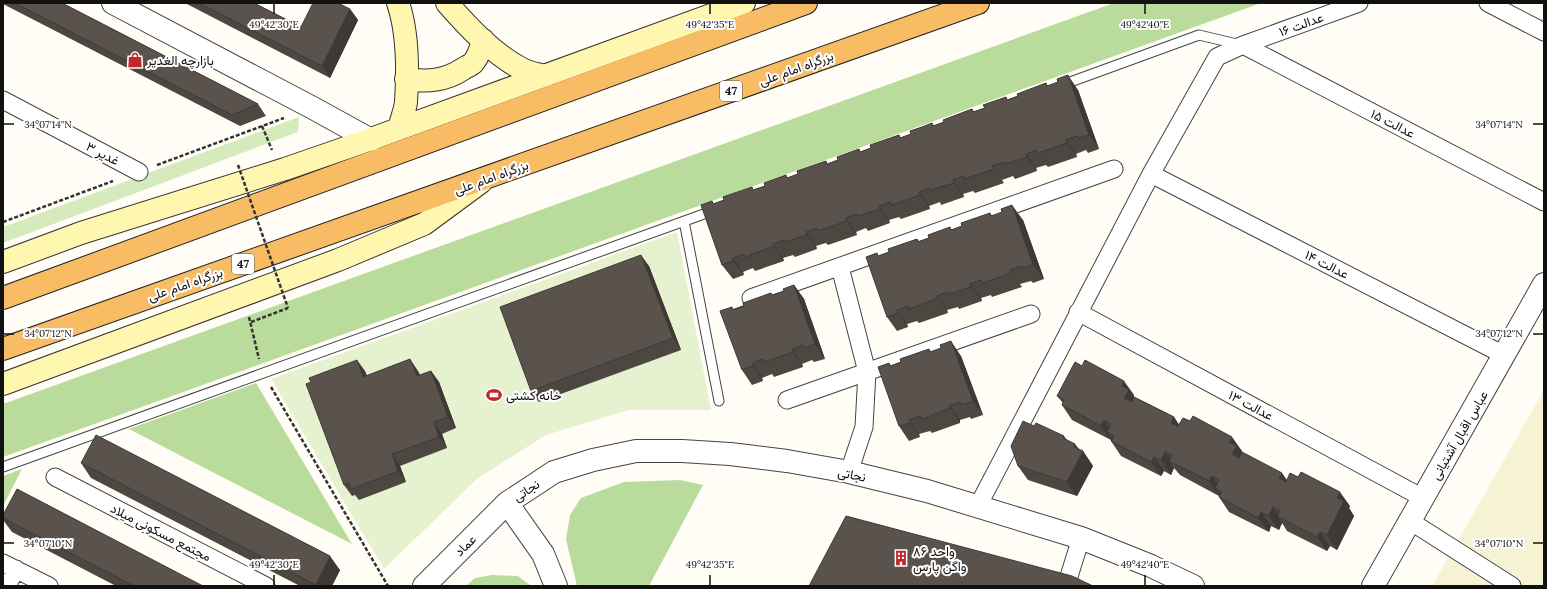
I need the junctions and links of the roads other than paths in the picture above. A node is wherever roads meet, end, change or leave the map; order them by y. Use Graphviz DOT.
graph roads {
  1 [pos="113,3"];
  2 [pos="398,3"];
  3 [pos="447,3"];
  4 [pos="744,3"];
  5 [pos="806,3"];
  6 [pos="978,3"];
  7 [pos="1359,3"];
  8 [pos="1488,3"];
  9 [pos="1544,32"];
  10 [pos="483,40"];
  11 [pos="1243,45"];
  12 [pos="545,76"];
  13 [pos="406,79"];
  14 [pos="1050,89"];
  15 [pos="3,100"];
  16 [pos="399,129"];
  17 [pos="371,140"];
  18 [pos="1114,170"];
  19 [pos="139,172"];
  20 [pos="1151,174"];
  21 [pos="484,179"];
  22 [pos="1544,202"];
  23 [pos="721,208"];
  24 [pos="684,221"];
  25 [pos="3,262"];
  26 [pos="840,267"];
  27 [pos="1544,284"];
  28 [pos="3,298"];
  29 [pos="751,298"];
  30 [pos="1078,312"];
  31 [pos="1031,314"];
  32 [pos="3,349"];
  33 [pos="1504,355"];
  34 [pos="867,372"];
  35 [pos="3,384"];
  36 [pos="787,400"];
  37 [pos="719,401"];
  38 [pos="3,467"];
  39 [pos="849,472"];
  40 [pos="55,477"];
  41 [pos="1423,498"];
  42 [pos="507,503"];
  43 [pos="978,506"];
  44 [pos="1410,521"];
  45 [pos="1082,538"];
  46 [pos="9,566"];
  47 [pos="7,586"];
  48 [pos="50,586"];
  49 [pos="266,586"];
  50 [pos="424,586"];
  51 [pos="556,586"];
  52 [pos="1066,586"];
  53 [pos="1193,586"];
  54 [pos="1373,586"];
  55 [pos="1512,586"];
  1 -- 17 [label="street"];
  2 -- 13 [label="main road"];
  3 -- 10 [label="main road"];
  4 -- 12 [label="main road"];
  5 -- 28 [label="highway"];
  6 -- 21 [label="highway, بزرگراه امام علی / 47"];
  7 -- 11 [label="street, عدالت ۱۶"];
  8 -- 9 [label="street"];
  10 -- 12 [label="main road"];
  10 -- 13 [label="main road"];
  11 -- 14 [label="lane"];
  11 -- 20 [label="street, عدالت ۱۶"];
  11 -- 22 [label="street, عدالت ۱۵"];
  12 -- 16 [label="main road"];
  13 -- 16 [label="main road"];
  15 -- 19 [label="street, غدیر ۳"];
  16 -- 17 [label="main road"];
  17 -- 25 [label="main road"];
  18 -- 26 [label="street"];
  20 -- 30 [label="street, عدالت ۱۶"];
  20 -- 33 [label="street, عدالت ۱۴"];
  21 -- 32 [label="highway, بزرگراه امام علی / 47"];
  21 -- 35 [label="main road"];
  23 -- 24 [label="lane"];
  24 -- 37 [label="lane"];
  24 -- 38 [label="lane"];
  26 -- 29 [label="street"];
  26 -- 34 [label="street"];
  27 -- 33 [label="street, عباس اقبال آشتیانی"];
  30 -- 41 [label="street, عدالت ۱۳"];
  30 -- 43 [label="street, عدالت ۱۶"];
  31 -- 34 [label="street"];
  33 -- 41 [label="street, عباس اقبال آشتیانی"];
  34 -- 36 [label="street"];
  34 -- 39 [label="street"];
  39 -- 42 [label="street, نجاتی"];
  39 -- 43 [label="street, نجاتی"];
  40 -- 49 [label="street, مجتمع مسکونی میلاد"];
  41 -- 44 [label="street, عباس اقبال آشتیانی"];
  42 -- 50 [label="street, عماد"];
  42 -- 51 [label="street"];
  43 -- 45 [label="street, نجاتی"];
  44 -- 54 [label="street, عباس اقبال آشتیانی"];
  44 -- 55 [label="street"];
  45 -- 52 [label="street"];
  45 -- 53 [label="street, نجاتی"];
  46 -- 47 [label="street"];
  46 -- 48 [label="street"];
}
